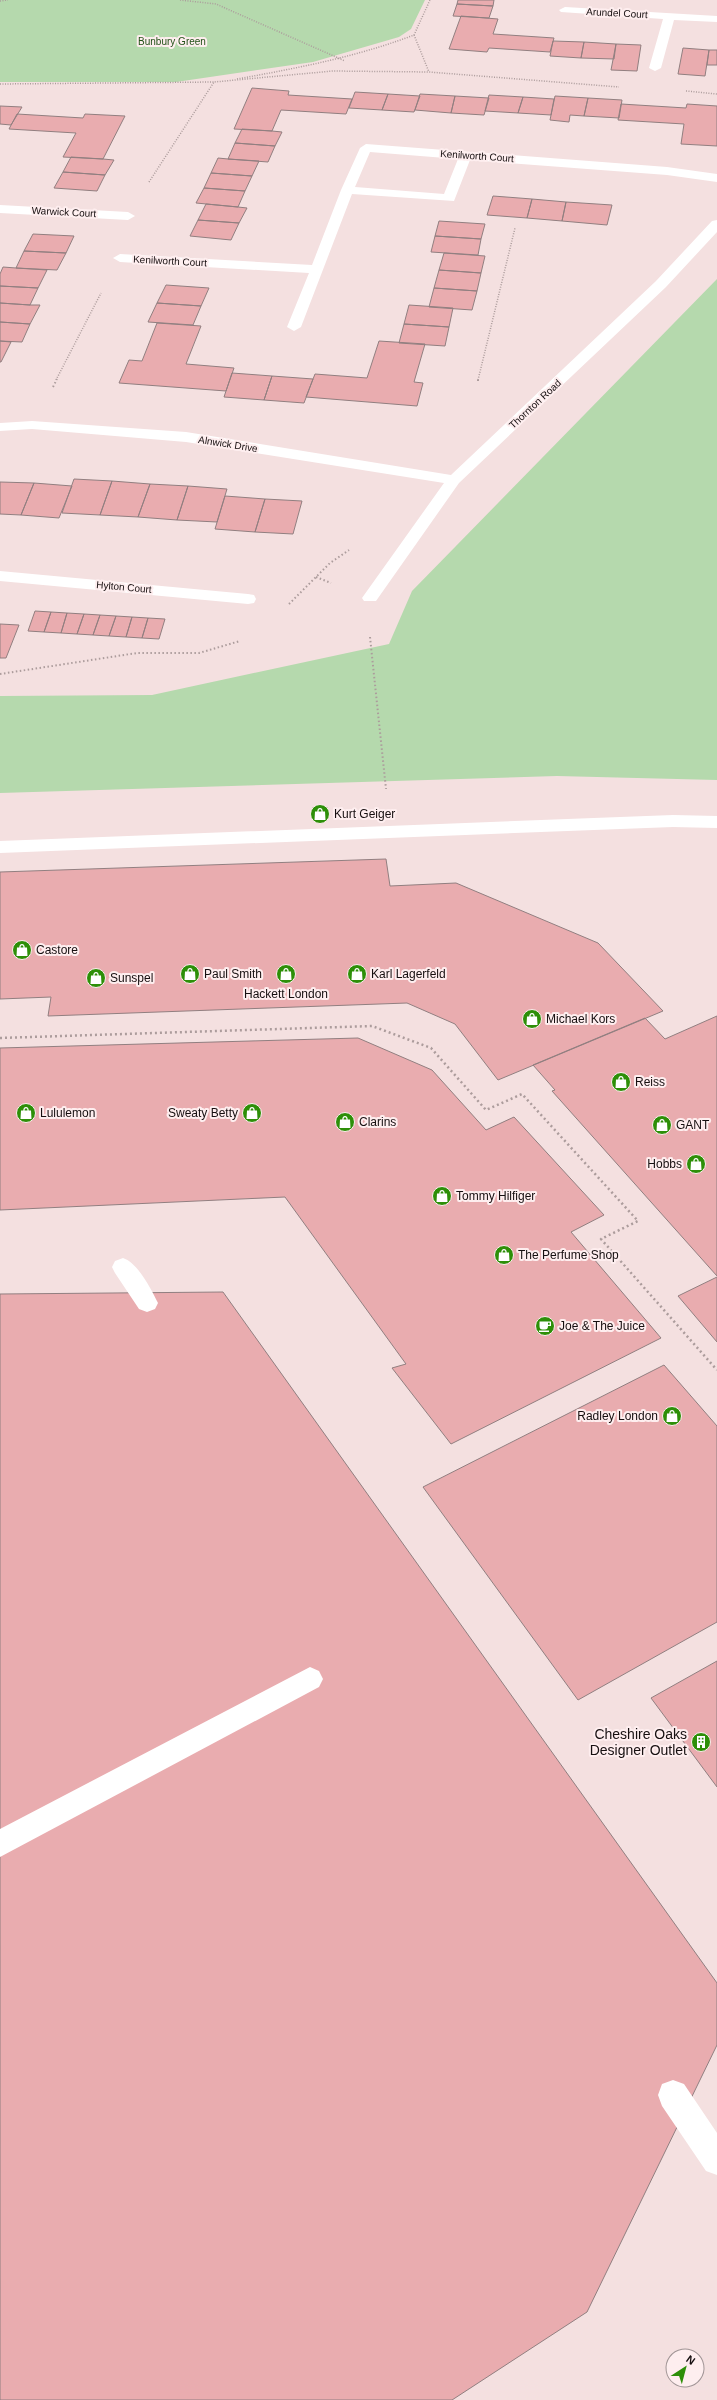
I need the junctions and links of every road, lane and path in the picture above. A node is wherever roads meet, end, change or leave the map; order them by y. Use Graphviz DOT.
graph roads {
  1 [pos="8,0"];
  2 [pos="180,0"];
  3 [pos="430,0"];
  4 [pos="0,1"];
  5 [pos="565,10"];
  6 [pos="669,16"];
  7 [pos="717,19"];
  8 [pos="414,35"];
  9 [pos="340,59"];
  10 [pos="344,61"];
  11 [pos="654,68"];
  12 [pos="428,72"];
  13 [pos="0,84"];
  14 [pos="465,156"];
  15 [pos="717,178"];
  16 [pos="347,190"];
  17 [pos="0,208"];
  18 [pos="128,216"];
  19 [pos="717,224"];
  20 [pos="515,228"];
  21 [pos="120,258"];
  22 [pos="316,268"];
  23 [pos="294,327"];
  24 [pos="478,380"];
  25 [pos="0,427"];
  26 [pos="454,480"];
  27 [pos="0,576"];
  28 [pos="248,598"];
  29 [pos="370,598"];
  30 [pos="370,636"];
  31 [pos="387,795"];
  32 [pos="717,813"];
  33 [pos="673,820"];
  34 [pos="717,822"];
  35 [pos="0,847"];
  36 [pos="0,1038"];
  37 [pos="123,1267"];
  38 [pos="147,1303"];
  39 [pos="717,1370"];
  40 [pos="310,1679"];
  41 [pos="0,1844"];
  42 [pos="674,2096"];
  43 [pos="717,2160"];
  1 -- 4 [label="path"];
  2 -- 9 [label="path"];
  3 -- 8 [label="path"];
  5 -- 6 [label="street, Arundel Court"];
  6 -- 7 [label="street, Arundel Court"];
  6 -- 11 [label="street"];
  8 -- 9 [label="path"];
  8 -- 12 [label="path"];
  9 -- 10 [label="path"];
  9 -- 13 [label="path"];
  14 -- 15 [label="street, Kenilworth Court"];
  14 -- 16 [label="street, Kenilworth Court"];
  14 -- 16 [label="street"];
  16 -- 22 [label="street, Kenilworth Court"];
  17 -- 18 [label="street, Warwick Court"];
  19 -- 26 [label="street, Thornton Road"];
  20 -- 24 [label="path"];
  21 -- 22 [label="street, Kenilworth Court"];
  22 -- 23 [label="street, Kenilworth Court"];
  25 -- 26 [label="street, Alnwick Drive"];
  26 -- 29 [label="street, Thornton Road"];
  27 -- 28 [label="street, Hylton Court"];
  30 -- 31 [label="path"];
  32 -- 33 [label="street"];
  33 -- 34 [label="street"];
  33 -- 35 [label="street"];
  36 -- 39 [label="path"];
  37 -- 38 [label="street"];
  40 -- 41 [label="street"];
  42 -- 43 [label="street"];
}
